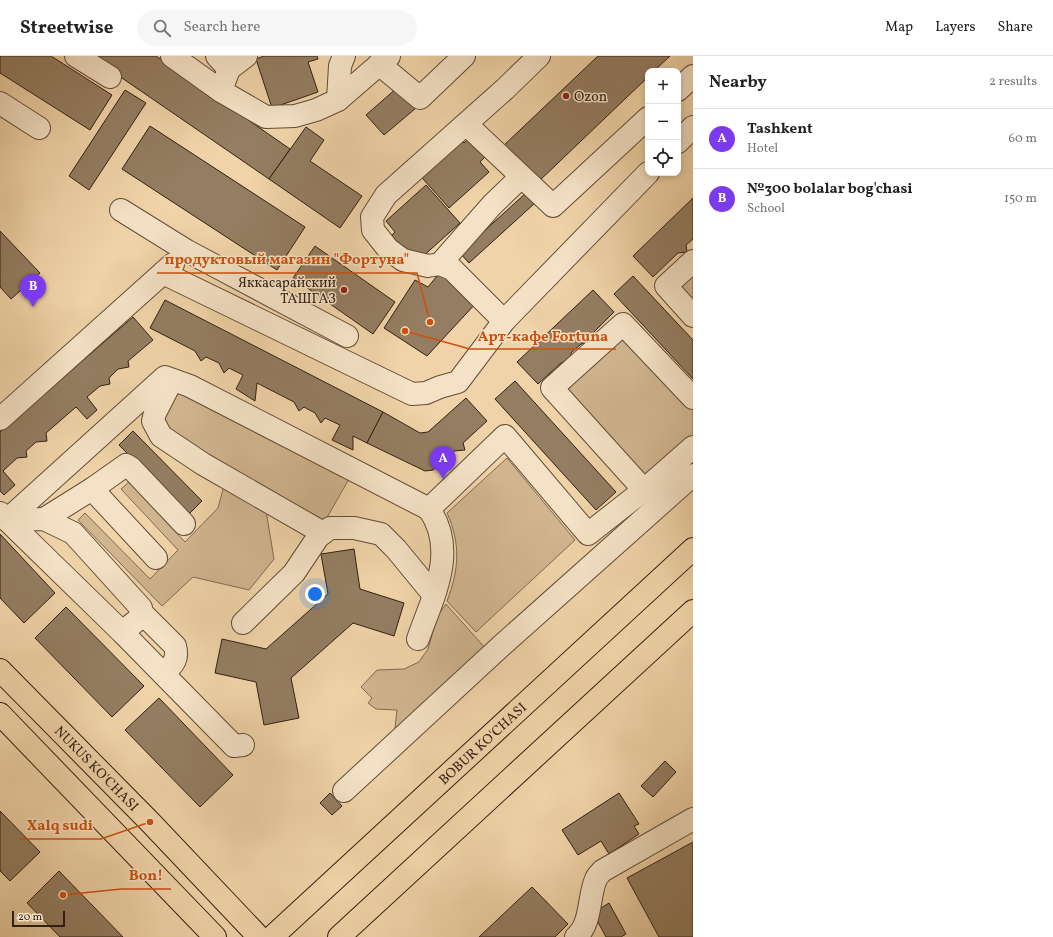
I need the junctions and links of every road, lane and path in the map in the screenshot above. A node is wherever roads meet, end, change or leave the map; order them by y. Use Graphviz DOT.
graph roads {
  1 [pos="76,56"];
  2 [pos="172,56"];
  3 [pos="246,56"];
  4 [pos="344,56"];
  5 [pos="464,56"];
  6 [pos="539,56"];
  7 [pos="384,60"];
  8 [pos="223,62"];
  9 [pos="693,76"];
  10 [pos="110,77"];
  11 [pos="681,87"];
  12 [pos="221,91"];
  13 [pos="338,100"];
  14 [pos="0,103"];
  15 [pos="645,121"];
  16 [pos="466,124"];
  17 [pos="693,127"];
  18 [pos="39,128"];
  19 [pos="680,140"];
  20 [pos="645,176"];
  21 [pos="521,177"];
  22 [pos="121,210"];
  23 [pos="187,251"];
  24 [pos="693,261"];
  25 [pos="440,264"];
  26 [pos="163,273"];
  27 [pos="693,316"];
  28 [pos="504,321"];
  29 [pos="348,336"];
  30 [pos="172,380"];
  31 [pos="693,398"];
  32 [pos="0,419"];
  33 [pos="693,447"];
  34 [pos="693,475"];
  35 [pos="92,489"];
  36 [pos="644,490"];
  37 [pos="429,509"];
  38 [pos="3,516"];
  39 [pos="44,519"];
  40 [pos="184,524"];
  41 [pos="323,533"];
  42 [pos="693,549"];
  43 [pos="156,558"];
  44 [pos="433,594"];
  45 [pos="693,611"];
  46 [pos="142,612"];
  47 [pos="243,623"];
  48 [pos="124,634"];
  49 [pos="418,638"];
  50 [pos="0,670"];
  51 [pos="164,674"];
  52 [pos="0,714"];
  53 [pos="243,745"];
  54 [pos="344,791"];
  55 [pos="693,819"];
  56 [pos="583,934"];
  57 [pos="215,937"];
  58 [pos="259,937"];
  59 [pos="272,937"];
  60 [pos="339,937"];
  1 -- 10 [label="street"];
  2 -- 12 [label="street"];
  3 -- 8 [label="street"];
  4 -- 13 [label="street"];
  5 -- 7 [label="street"];
  6 -- 16 [label="street"];
  7 -- 13 [label="street"];
  8 -- 12 [label="street"];
  9 -- 11 [label="street"];
  12 -- 13 [label="street"];
  14 -- 18 [label="street"];
  15 -- 21 [label="street"];
  16 -- 21 [label="street"];
  16 -- 25 [label="street"];
  17 -- 19 [label="street"];
  20 -- 28 [label="street"];
  21 -- 25 [label="street"];
  22 -- 23 [label="street"];
  23 -- 26 [label="street"];
  23 -- 29 [label="street"];
  24 -- 27 [label="street"];
  25 -- 28 [label="street"];
  26 -- 28 [label="street"];
  26 -- 32 [label="street"];
  30 -- 37 [label="street"];
  30 -- 38 [label="street"];
  30 -- 41 [label="street"];
  31 -- 36 [label="street"];
  33 -- 36 [label="street"];
  34 -- 54 [label="street"];
  35 -- 39 [label="street"];
  35 -- 40 [label="street"];
  35 -- 43 [label="street"];
  36 -- 37 [label="street"];
  37 -- 44 [label="street"];
  38 -- 39 [label="street"];
  38 -- 48 [label="street"];
  39 -- 46 [label="street"];
  41 -- 44 [label="street"];
  41 -- 47 [label="street"];
  42 -- 59 [label="main road, BOBUR KO'CHASI"];
  44 -- 49 [label="street"];
  45 -- 60 [label="main road"];
  46 -- 48 [label="street"];
  46 -- 51 [label="street"];
  48 -- 51 [label="street"];
  50 -- 58 [label="main road, NUKUS KO'CHASI"];
  51 -- 53 [label="street"];
  52 -- 57 [label="main road"];
  55 -- 56 [label="street"];
}
